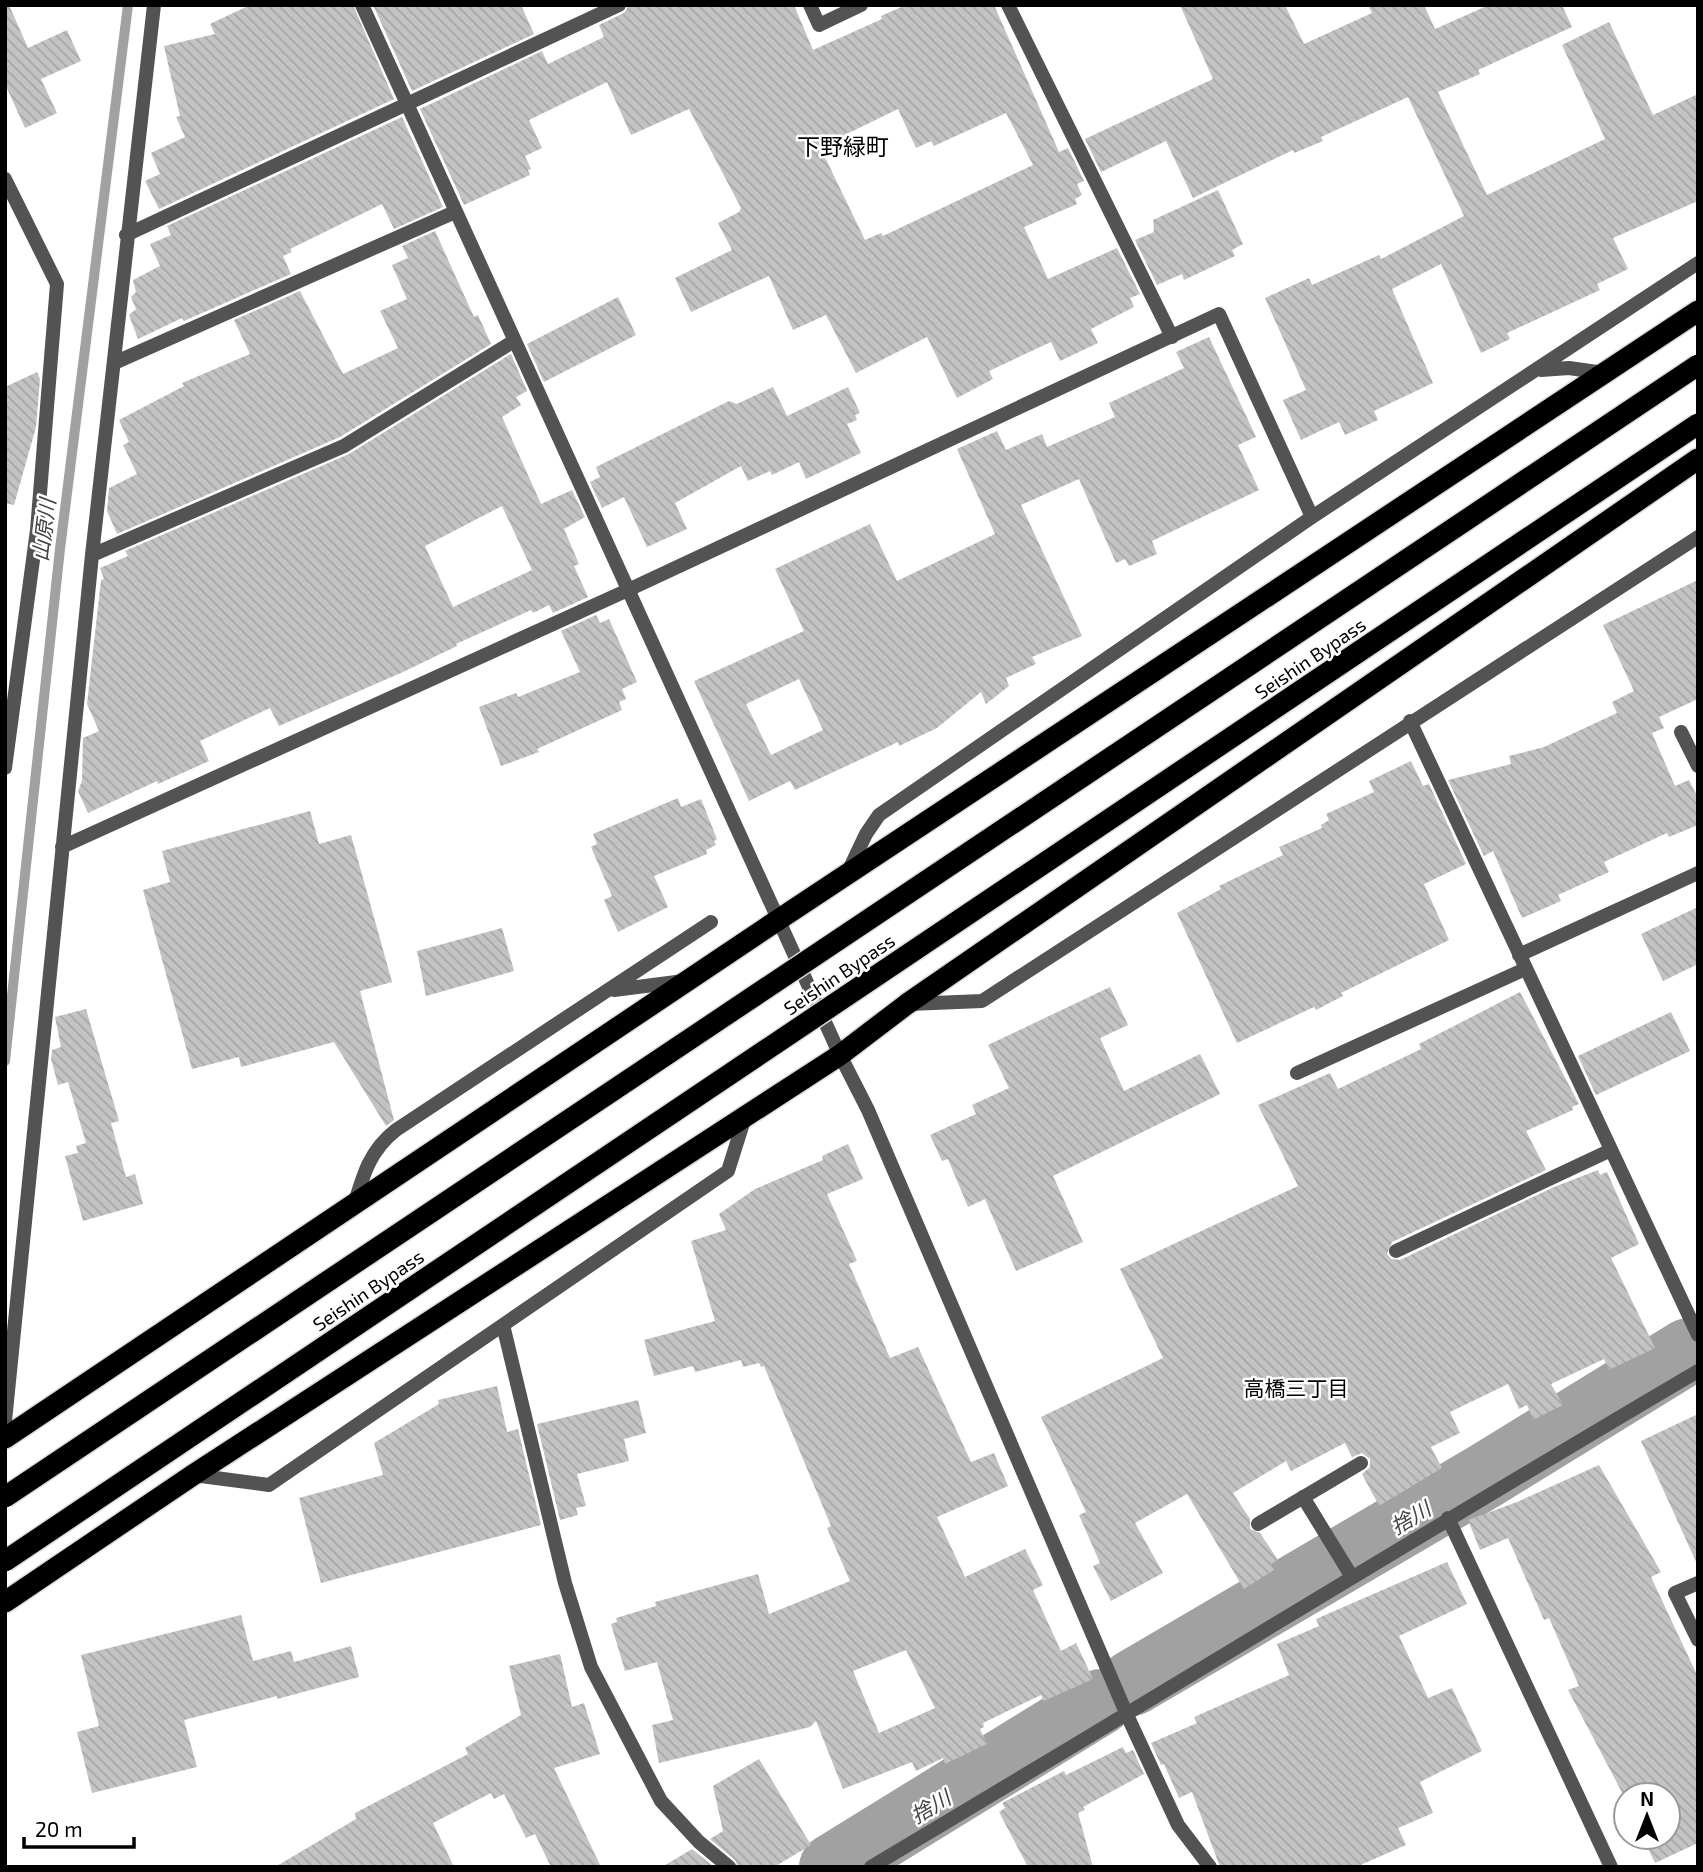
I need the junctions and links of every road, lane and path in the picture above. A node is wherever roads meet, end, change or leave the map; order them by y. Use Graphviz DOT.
graph roads {
  1 [pos="362,5"];
  2 [pos="619,5"];
  3 [pos="810,5"];
  4 [pos="861,5"];
  5 [pos="1008,5"];
  6 [pos="157,7"];
  7 [pos="405,103"];
  8 [pos="5,179"];
  9 [pos="455,212"];
  10 [pos="126,235"];
  11 [pos="1698,263"];
  12 [pos="1698,311"];
  13 [pos="1172,337"];
  14 [pos="514,341"];
  15 [pos="114,363"];
  16 [pos="1698,365"];
  17 [pos="1539,370"];
  18 [pos="1604,373"];
  19 [pos="1698,424"];
  20 [pos="1698,459"];
  21 [pos="1312,517"];
  22 [pos="1698,537"];
  23 [pos="92,555"];
  24 [pos="628,590"];
  25 [pos="1410,721"];
  26 [pos="1681,732"];
  27 [pos="1698,766"];
  28 [pos="5,768"];
  29 [pos="62,846"];
  30 [pos="848,873"];
  31 [pos="1698,873"];
  32 [pos="778,920"];
  33 [pos="711,922"];
  34 [pos="1519,955"];
  35 [pos="1525,969"];
  36 [pos="687,981"];
  37 [pos="606,992"];
  38 [pos="907,1004"];
  39 [pos="840,1055"];
  40 [pos="1297,1073"];
  41 [pos="746,1117"];
  42 [pos="1611,1150"];
  43 [pos="353,1207"];
  44 [pos="1396,1251"];
  45 [pos="503,1325"];
  46 [pos="1698,1335"];
  47 [pos="1698,1371"];
  48 [pos="5,1421"];
  49 [pos="5,1438"];
  50 [pos="1361,1463"];
  51 [pos="193,1475"];
  52 [pos="5,1497"];
  53 [pos="1303,1497"];
  54 [pos="1448,1518"];
  55 [pos="1258,1524"];
  56 [pos="5,1560"];
  57 [pos="1352,1577"];
  58 [pos="1698,1583"];
  59 [pos="5,1602"];
  60 [pos="1698,1640"];
  61 [pos="1127,1715"];
  62 [pos="888,1862"];
  63 [pos="729,1867"];
  64 [pos="871,1867"];
  65 [pos="1210,1867"];
  66 [pos="1611,1867"];
  1 -- 7 [label="street"];
  2 -- 7 [label="street"];
  3 -- 4 [label="street"];
  5 -- 13 [label="street"];
  6 -- 10 [label="street"];
  7 -- 9 [label="street"];
  7 -- 10 [label="street"];
  8 -- 28 [label="street"];
  9 -- 14 [label="street"];
  9 -- 15 [label="street"];
  10 -- 15 [label="street"];
  11 -- 17 [label="street"];
  12 -- 18 [label="highway"];
  13 -- 21 [label="street"];
  13 -- 24 [label="street"];
  14 -- 23 [label="street"];
  14 -- 24 [label="street"];
  15 -- 23 [label="street"];
  16 -- 52 [label="highway, Seishin Bypass, bridge"];
  17 -- 18 [label="street"];
  17 -- 21 [label="street"];
  18 -- 30 [label="highway"];
  19 -- 56 [label="highway, Seishin Bypass, bridge"];
  20 -- 38 [label="highway"];
  21 -- 30 [label="street"];
  22 -- 25 [label="street"];
  23 -- 29 [label="street"];
  24 -- 29 [label="street"];
  24 -- 32 [label="street"];
  25 -- 34 [label="street"];
  25 -- 38 [label="street"];
  26 -- 27 [label="street"];
  29 -- 48 [label="street"];
  30 -- 32 [label="highway"];
  31 -- 34 [label="street"];
  32 -- 36 [label="highway"];
  32 -- 39 [label="street"];
  33 -- 37 [label="street"];
  34 -- 35 [label="street"];
  35 -- 40 [label="street"];
  35 -- 42 [label="street"];
  36 -- 37 [label="street"];
  36 -- 43 [label="highway"];
  37 -- 43 [label="street"];
  38 -- 39 [label="highway"];
  39 -- 41 [label="highway"];
  39 -- 61 [label="street"];
  41 -- 45 [label="street"];
  41 -- 51 [label="highway"];
  42 -- 44 [label="street"];
  42 -- 46 [label="street"];
  43 -- 49 [label="highway"];
  45 -- 51 [label="street"];
  45 -- 63 [label="street"];
  47 -- 54 [label="street"];
  50 -- 53 [label="street"];
  51 -- 59 [label="highway"];
  53 -- 55 [label="street"];
  53 -- 57 [label="street"];
  54 -- 57 [label="street"];
  54 -- 66 [label="street"];
  57 -- 61 [label="street"];
  58 -- 60 [label="street"];
  61 -- 62 [label="street"];
  61 -- 65 [label="street"];
  62 -- 64 [label="street"];
}
